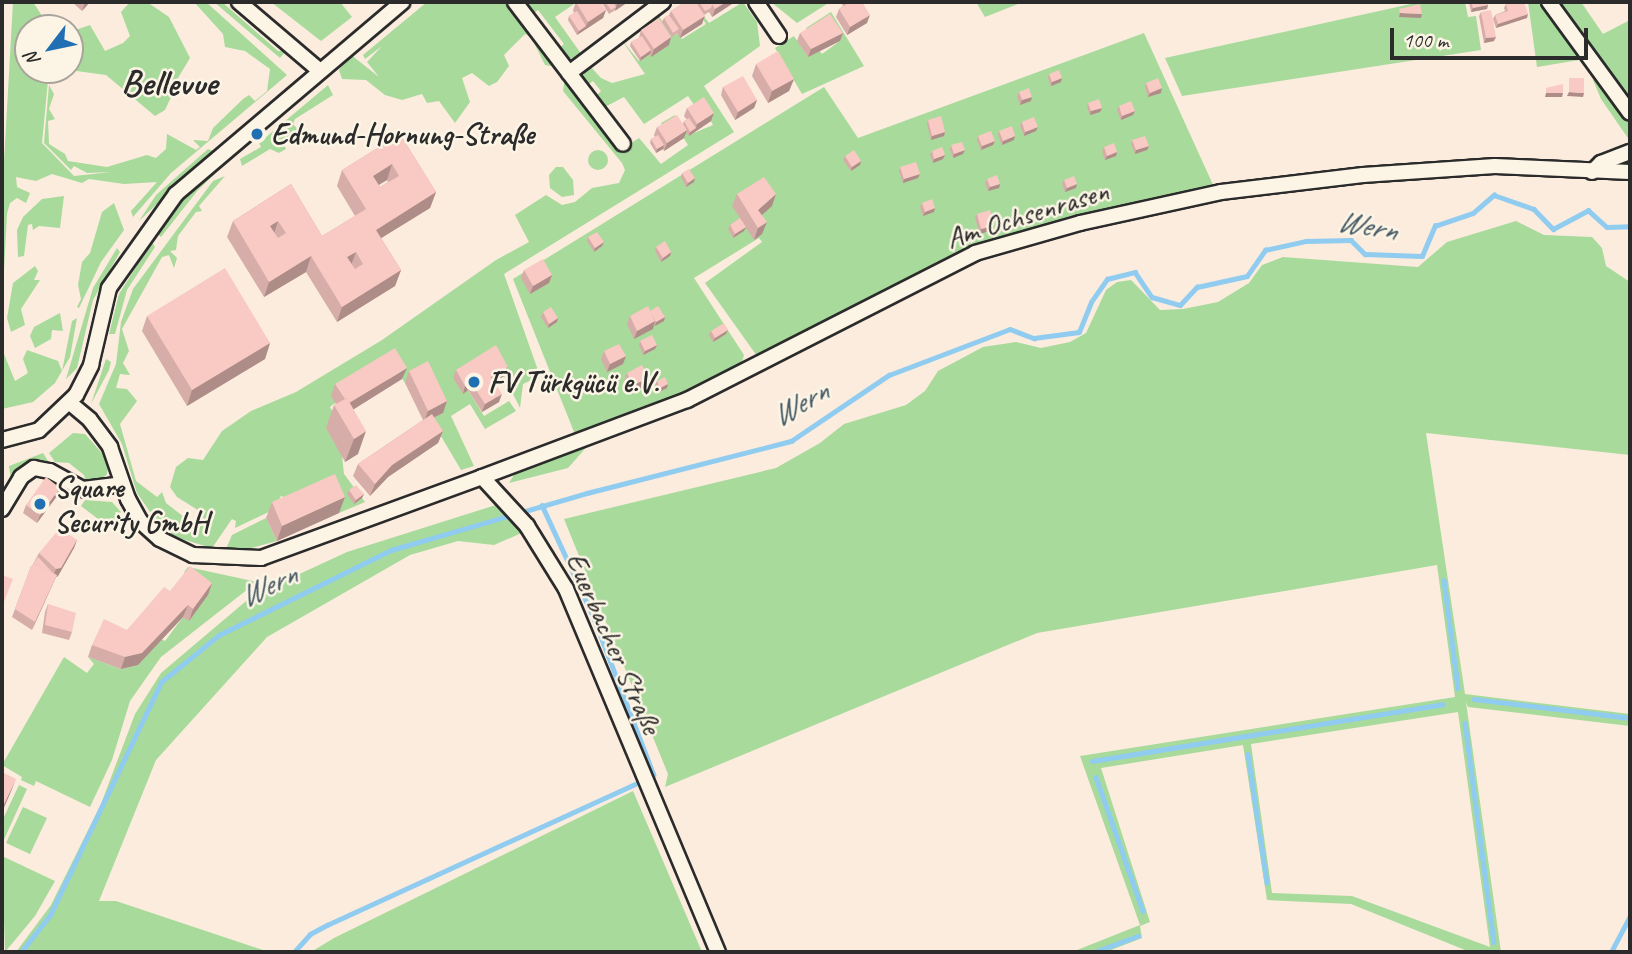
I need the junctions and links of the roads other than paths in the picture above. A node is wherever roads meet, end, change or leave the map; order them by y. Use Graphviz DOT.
graph roads {
  1 [pos="239,2"];
  2 [pos="402,2"];
  3 [pos="515,2"];
  4 [pos="663,2"];
  5 [pos="756,2"];
  6 [pos="1549,2"];
  7 [pos="779,36"];
  8 [pos="320,70"];
  9 [pos="569,73"];
  10 [pos="1630,113"];
  11 [pos="622,144"];
  12 [pos="1630,152"];
  13 [pos="1591,172"];
  14 [pos="1630,172"];
  15 [pos="70,403"];
  16 [pos="2,440"];
  17 [pos="482,477"];
  18 [pos="122,484"];
  19 [pos="2,509"];
  20 [pos="718,952"];
  1 -- 8 [label="street"];
  2 -- 8 [label="street"];
  3 -- 9 [label="street"];
  4 -- 9 [label="street"];
  5 -- 7 [label="street"];
  6 -- 10 [label="street"];
  8 -- 15 [label="street"];
  9 -- 11 [label="street"];
  12 -- 13 [label="street"];
  13 -- 14 [label="street, Am Ochsenrasen"];
  13 -- 17 [label="street, Am Ochsenrasen"];
  15 -- 16 [label="street"];
  15 -- 18 [label="street"];
  17 -- 18 [label="street"];
  17 -- 20 [label="street, Euerbacher Straße"];
  18 -- 19 [label="street"];
}
